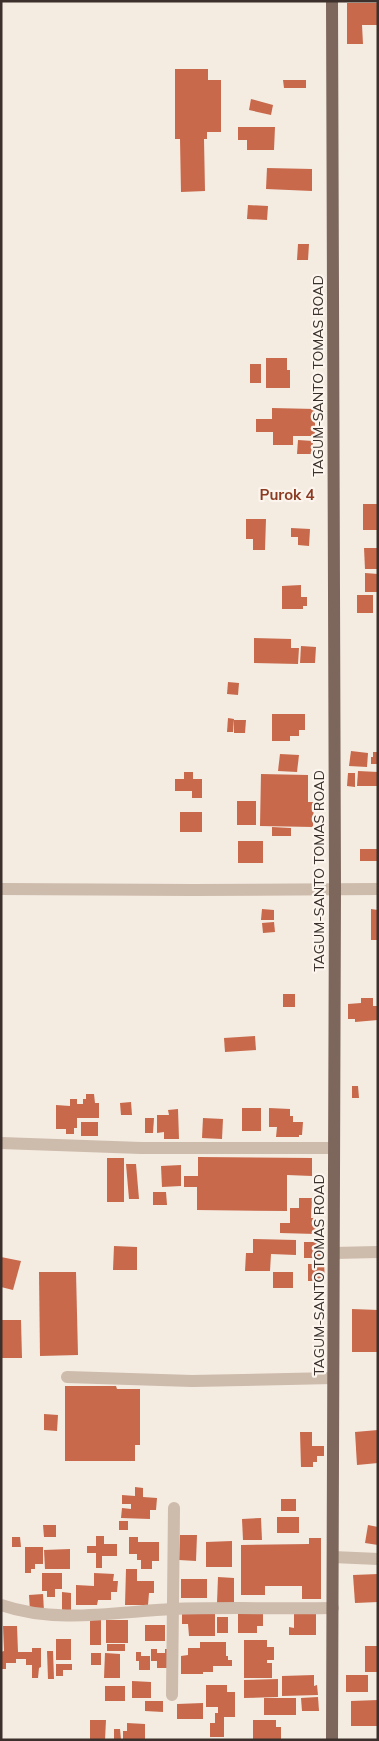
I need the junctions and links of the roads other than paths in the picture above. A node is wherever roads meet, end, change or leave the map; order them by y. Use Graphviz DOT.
graph roads {
  1 [pos="332,1"];
  2 [pos="1,889"];
  3 [pos="335,889"];
  4 [pos="378,889"];
  5 [pos="1,1143"];
  6 [pos="334,1148"];
  7 [pos="378,1252"];
  8 [pos="334,1253"];
  9 [pos="67,1377"];
  10 [pos="333,1378"];
  11 [pos="174,1508"];
  12 [pos="333,1557"];
  13 [pos="378,1559"];
  14 [pos="1,1605"];
  15 [pos="333,1608"];
  16 [pos="174,1609"];
  17 [pos="172,1695"];
  18 [pos="332,1740"];
  1 -- 3 [label="main road, TAGUM-SANTO TOMAS ROAD"];
  2 -- 3 [label="street"];
  3 -- 4 [label="street"];
  3 -- 6 [label="main road, TAGUM-SANTO TOMAS ROAD"];
  5 -- 6 [label="street"];
  6 -- 8 [label="main road, TAGUM-SANTO TOMAS ROAD"];
  7 -- 8 [label="street"];
  8 -- 10 [label="main road, TAGUM-SANTO TOMAS ROAD"];
  9 -- 10 [label="street"];
  10 -- 12 [label="main road, TAGUM-SANTO TOMAS ROAD"];
  11 -- 16 [label="street"];
  12 -- 13 [label="street"];
  12 -- 15 [label="main road, TAGUM-SANTO TOMAS ROAD"];
  14 -- 16 [label="street"];
  15 -- 16 [label="street"];
  15 -- 18 [label="main road, TAGUM-SANTO TOMAS ROAD"];
  16 -- 17 [label="street"];
}
